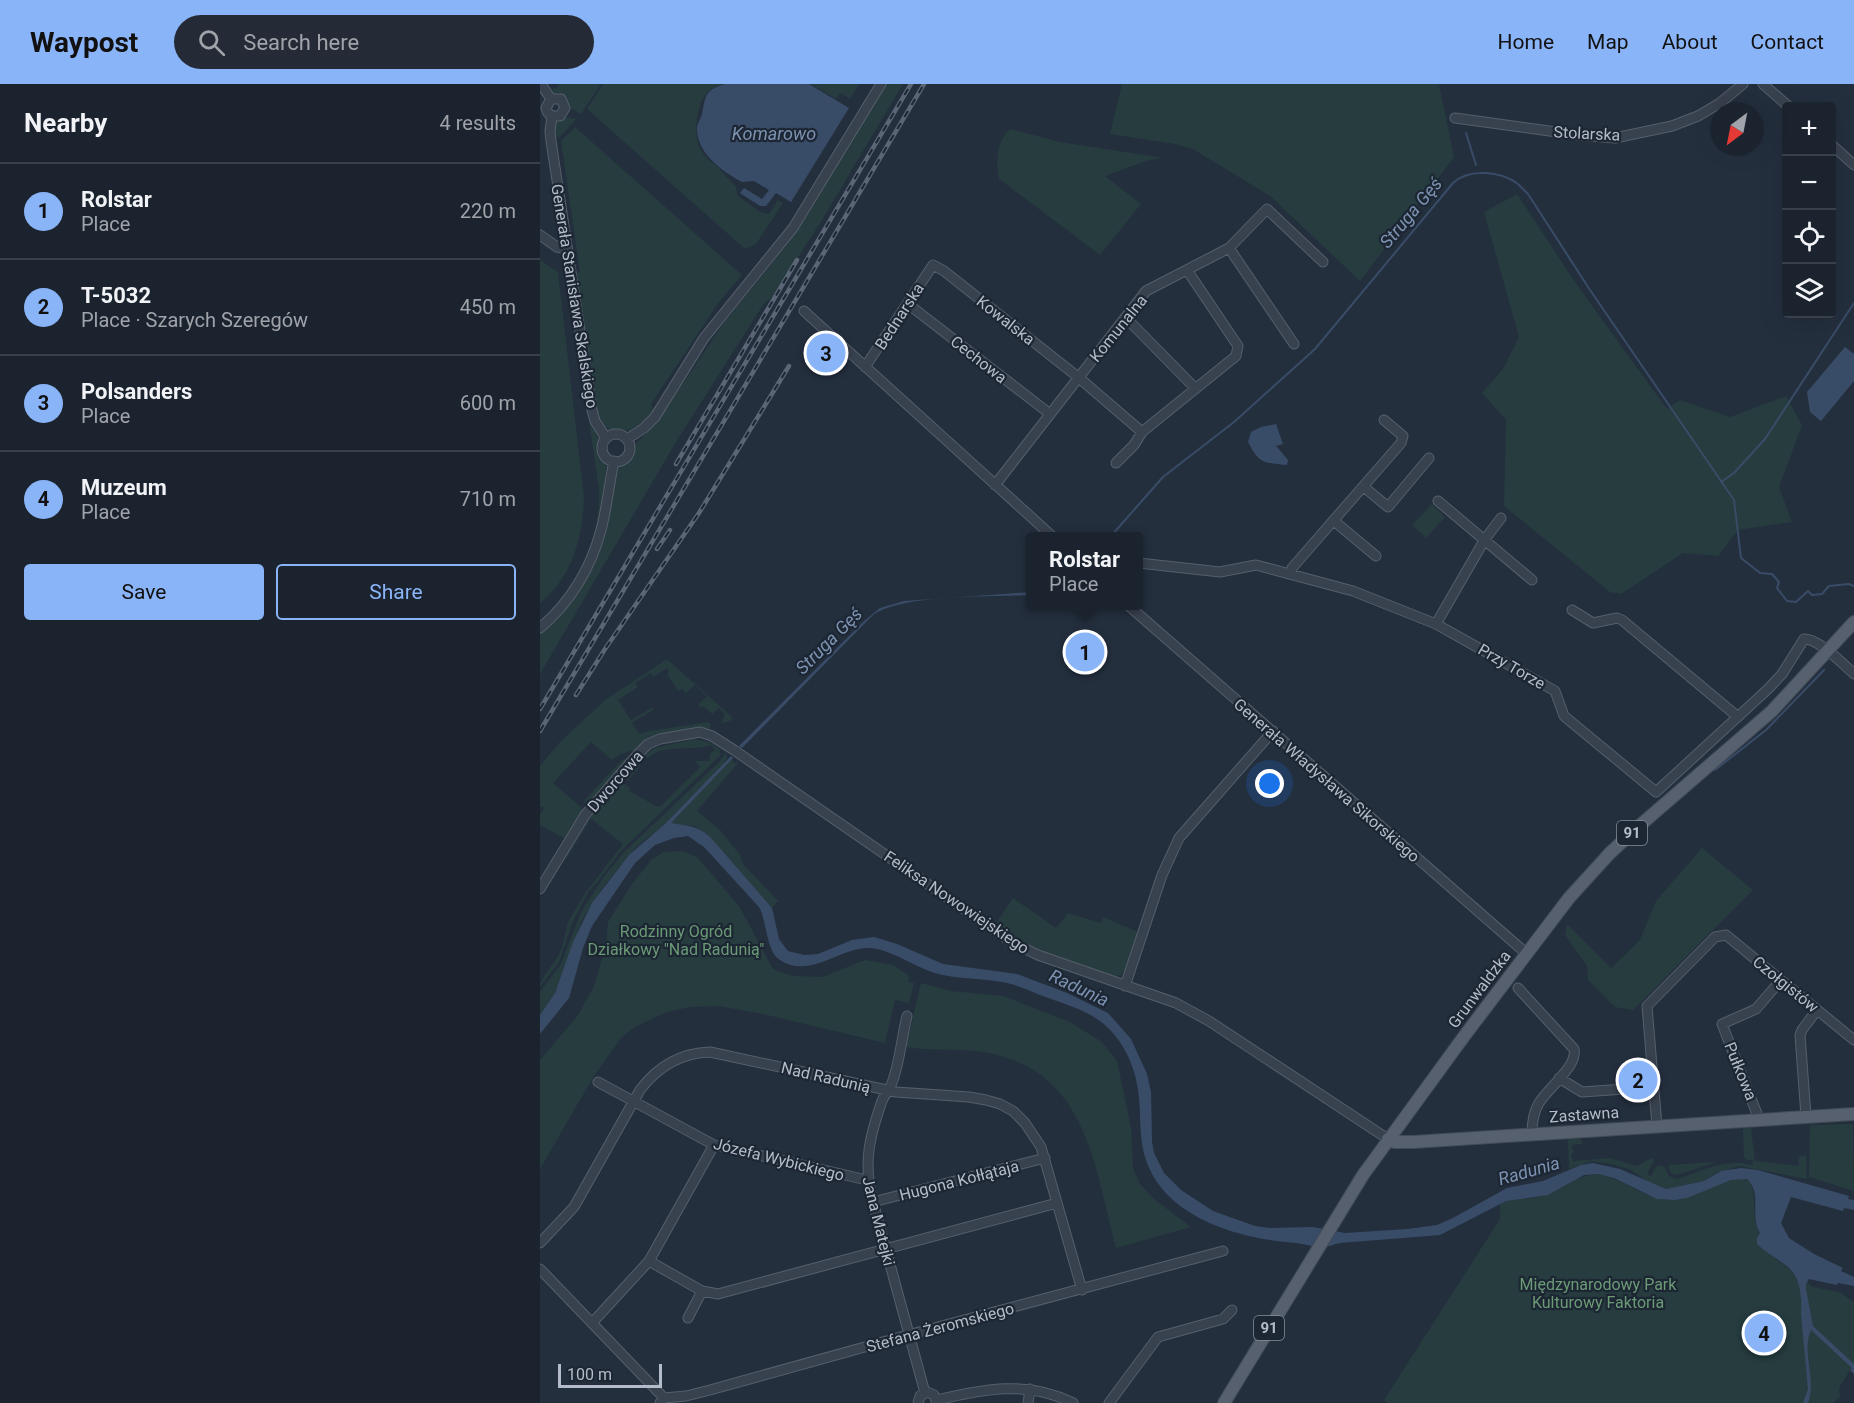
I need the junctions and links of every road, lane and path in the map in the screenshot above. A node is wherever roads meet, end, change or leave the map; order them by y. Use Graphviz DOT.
graph roads {
  1 [pos="881,84"];
  2 [pos="1743,84"];
  3 [pos="1763,84"];
  4 [pos="547,89"];
  5 [pos="1783,102"];
  6 [pos="552,116"];
  7 [pos="1455,118"];
  8 [pos="1836,149"];
  9 [pos="1854,165"];
  10 [pos="540,235"];
  11 [pos="1229,248"];
  12 [pos="567,249"];
  13 [pos="1323,262"];
  14 [pos="933,265"];
  15 [pos="1187,270"];
  16 [pos="908,304"];
  17 [pos="804,311"];
  18 [pos="1124,319"];
  19 [pos="1294,344"];
  20 [pos="865,367"];
  21 [pos="1078,377"];
  22 [pos="1195,388"];
  23 [pos="1050,414"];
  24 [pos="1384,420"];
  25 [pos="1142,432"];
  26 [pos="606,438"];
  27 [pos="627,439"];
  28 [pos="1429,458"];
  29 [pos="614,461"];
  30 [pos="1116,464"];
  31 [pos="995,485"];
  32 [pos="1364,487"];
  33 [pos="1438,501"];
  34 [pos="1501,518"];
  35 [pos="1334,520"];
  36 [pos="1047,532"];
  37 [pos="1485,539"];
  38 [pos="1376,556"];
  39 [pos="1143,563"];
  40 [pos="1291,573"];
  41 [pos="1532,580"];
  42 [pos="1133,610"];
  43 [pos="1572,610"];
  44 [pos="1854,622"];
  45 [pos="1436,624"];
  46 [pos="540,628"];
  47 [pos="1828,651"];
  48 [pos="1854,674"];
  49 [pos="1738,717"];
  50 [pos="1273,730"];
  51 [pos="725,744"];
  52 [pos="540,889"];
  53 [pos="1527,954"];
  54 [pos="1781,980"];
  55 [pos="1125,986"];
  56 [pos="1518,987"];
  57 [pos="1817,1010"];
  58 [pos="907,1016"];
  59 [pos="1854,1040"];
  60 [pos="1559,1078"];
  61 [pos="598,1082"];
  62 [pos="1653,1087"];
  63 [pos="888,1091"];
  64 [pos="633,1102"];
  65 [pos="1854,1114"];
  66 [pos="1806,1116"];
  67 [pos="1759,1119"];
  68 [pos="1656,1126"];
  69 [pos="1532,1134"];
  70 [pos="1388,1139"];
  71 [pos="714,1145"];
  72 [pos="1045,1158"];
  73 [pos="867,1180"];
  74 [pos="873,1202"];
  75 [pos="1057,1203"];
  76 [pos="540,1243"];
  77 [pos="885,1249"];
  78 [pos="1222,1251"];
  79 [pos="649,1261"];
  80 [pos="540,1269"];
  81 [pos="1082,1290"];
  82 [pos="702,1291"];
  83 [pos="1232,1310"];
  84 [pos="688,1318"];
  85 [pos="592,1323"];
  86 [pos="908,1335"];
  87 [pos="1030,1389"];
  88 [pos="925,1393"];
  89 [pos="662,1400"];
  90 [pos="937,1401"];
  91 [pos="918,1403"];
  92 [pos="1028,1403"];
  93 [pos="1073,1403"];
  94 [pos="1109,1403"];
  95 [pos="1224,1403"];
  1 -- 27 [label="street"];
  2 -- 7 [label="street, Stolarska"];
  3 -- 5 [label="street"];
  4 -- 6 [label="street"];
  4 -- 6 [label="street"];
  6 -- 12 [label="street, Generała Stanisława Skalskiego"];
  8 -- 9 [label="street"];
  10 -- 12 [label="street"];
  11 -- 13 [label="street, Komunalna"];
  11 -- 15 [label="street, Komunalna"];
  11 -- 19 [label="street"];
  12 -- 26 [label="street, Generała Stanisława Skalskiego"];
  14 -- 16 [label="street, Bednarska"];
  14 -- 21 [label="street, Kowalska"];
  15 -- 18 [label="street, Komunalna"];
  15 -- 22 [label="street"];
  16 -- 20 [label="street, Bednarska"];
  16 -- 23 [label="street, Cechowa"];
  17 -- 20 [label="street"];
  18 -- 21 [label="street, Komunalna"];
  18 -- 22 [label="street"];
  20 -- 31 [label="street"];
  21 -- 23 [label="street, Komunalna"];
  21 -- 25 [label="street, Kowalska"];
  22 -- 25 [label="street"];
  23 -- 31 [label="street, Komunalna"];
  24 -- 32 [label="street"];
  25 -- 30 [label="street"];
  26 -- 27 [label="street"];
  26 -- 29 [label="street, Generała Stanisława Skalskiego"];
  27 -- 29 [label="street"];
  28 -- 32 [label="street"];
  29 -- 46 [label="street"];
  31 -- 36 [label="street"];
  32 -- 35 [label="street"];
  33 -- 37 [label="street"];
  34 -- 37 [label="street"];
  35 -- 38 [label="street"];
  35 -- 40 [label="street"];
  37 -- 41 [label="street"];
  37 -- 45 [label="street"];
  39 -- 40 [label="street, Przy Torze"];
  40 -- 45 [label="street, Przy Torze"];
  42 -- 50 [label="street, Generała Władysława Sikorskiego"];
  43 -- 49 [label="street"];
  44 -- 47 [label="main road, Grunwaldzka / 91"];
  45 -- 49 [label="street, Przy Torze"];
  47 -- 48 [label="street"];
  47 -- 49 [label="street"];
  47 -- 53 [label="main road, Grunwaldzka / 91"];
  50 -- 53 [label="street, Generała Władysława Sikorskiego"];
  50 -- 55 [label="street"];
  51 -- 52 [label="street, Dworcowa"];
  51 -- 55 [label="street, Feliksa Nowowiejskiego"];
  53 -- 70 [label="main road, Grunwaldzka / 91"];
  54 -- 57 [label="street, Czołgistów"];
  54 -- 62 [label="street, Czołgistów"];
  54 -- 67 [label="street, Pułkowa"];
  55 -- 70 [label="street, Feliksa Nowowiejskiego"];
  56 -- 60 [label="street"];
  57 -- 59 [label="street, Czołgistów"];
  57 -- 66 [label="street"];
  58 -- 63 [label="street, Jana Matejki"];
  60 -- 62 [label="street"];
  60 -- 69 [label="street"];
  61 -- 64 [label="street, Józefa Wybickiego"];
  62 -- 68 [label="street"];
  63 -- 64 [label="street, Nad Radunią"];
  63 -- 72 [label="street, Nad Radunią"];
  63 -- 73 [label="street, Jana Matejki"];
  64 -- 71 [label="street, Józefa Wybickiego"];
  64 -- 76 [label="street, Nad Radunią"];
  65 -- 66 [label="main road, Zastawna"];
  66 -- 67 [label="main road, Zastawna"];
  67 -- 68 [label="main road, Zastawna"];
  68 -- 69 [label="main road, Zastawna"];
  69 -- 70 [label="main road, Zastawna"];
  70 -- 95 [label="main road, Grunwaldzka / 91"];
  71 -- 73 [label="street, Józefa Wybickiego"];
  71 -- 79 [label="street"];
  72 -- 74 [label="street, Hugona Kołłątaja"];
  72 -- 75 [label="street, Nad Radunią"];
  73 -- 74 [label="street, Jana Matejki"];
  74 -- 77 [label="street, Jana Matejki"];
  75 -- 77 [label="street"];
  75 -- 81 [label="street, Nad Radunią"];
  77 -- 82 [label="street"];
  77 -- 86 [label="street, Jana Matejki"];
  78 -- 81 [label="street, Stefana Żeromskiego"];
  79 -- 82 [label="street"];
  79 -- 85 [label="street"];
  80 -- 85 [label="street"];
  81 -- 86 [label="street, Stefana Żeromskiego"];
  82 -- 84 [label="street"];
  83 -- 94 [label="street"];
  85 -- 89 [label="street"];
  86 -- 88 [label="street, Jana Matejki"];
  86 -- 89 [label="street, Stefana Żeromskiego"];
  87 -- 90 [label="street"];
  87 -- 92 [label="street"];
  87 -- 93 [label="street"];
  88 -- 90 [label="street"];
  88 -- 91 [label="street"];
}
